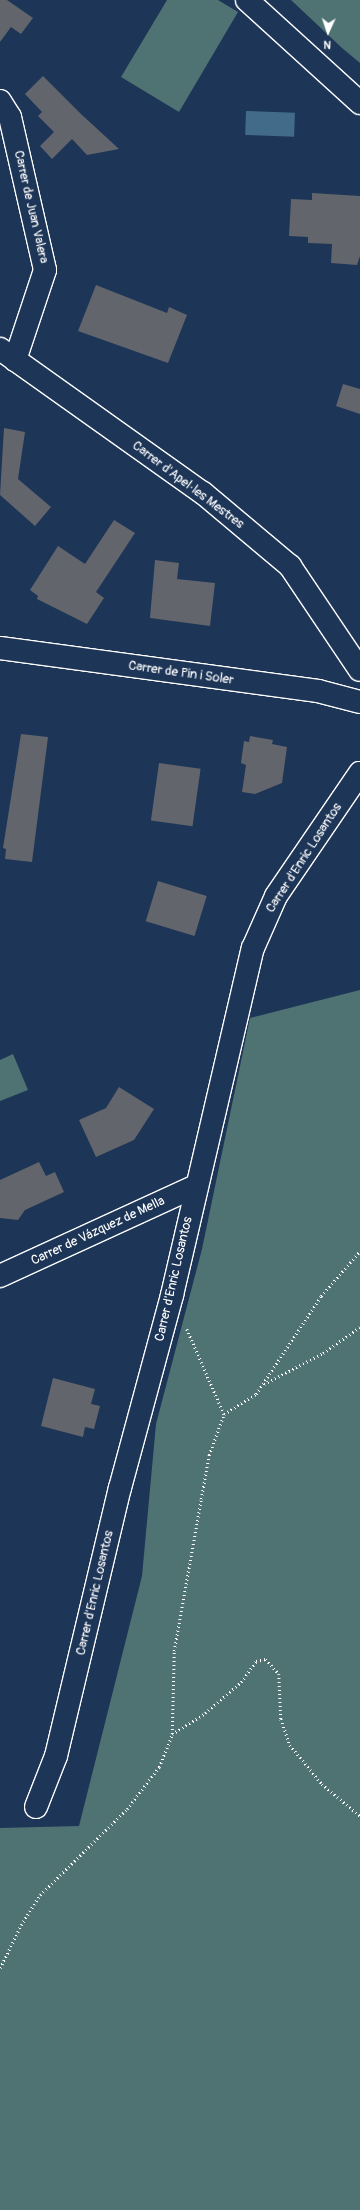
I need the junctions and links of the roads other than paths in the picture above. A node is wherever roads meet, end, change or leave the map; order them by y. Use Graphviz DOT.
graph roads {
  1 [pos="247,0"];
  2 [pos="0,101"];
  3 [pos="360,103"];
  4 [pos="8,355"];
  5 [pos="0,648"];
  6 [pos="360,670"];
  7 [pos="360,702"];
  8 [pos="360,773"];
  9 [pos="196,1186"];
  10 [pos="0,1276"];
  11 [pos="36,1807"];
  1 -- 3 [label="street"];
  2 -- 4 [label="street, Carrer de Juan Valera"];
  4 -- 6 [label="street, Carrer d'Apel·les Mestres"];
  5 -- 7 [label="street, Carrer de Pin i Soler"];
  8 -- 9 [label="street, Carrer d'Enric Losantos"];
  9 -- 10 [label="street, Carrer de Vázquez de Mella"];
  9 -- 11 [label="street, Carrer d'Enric Losantos"];
}
